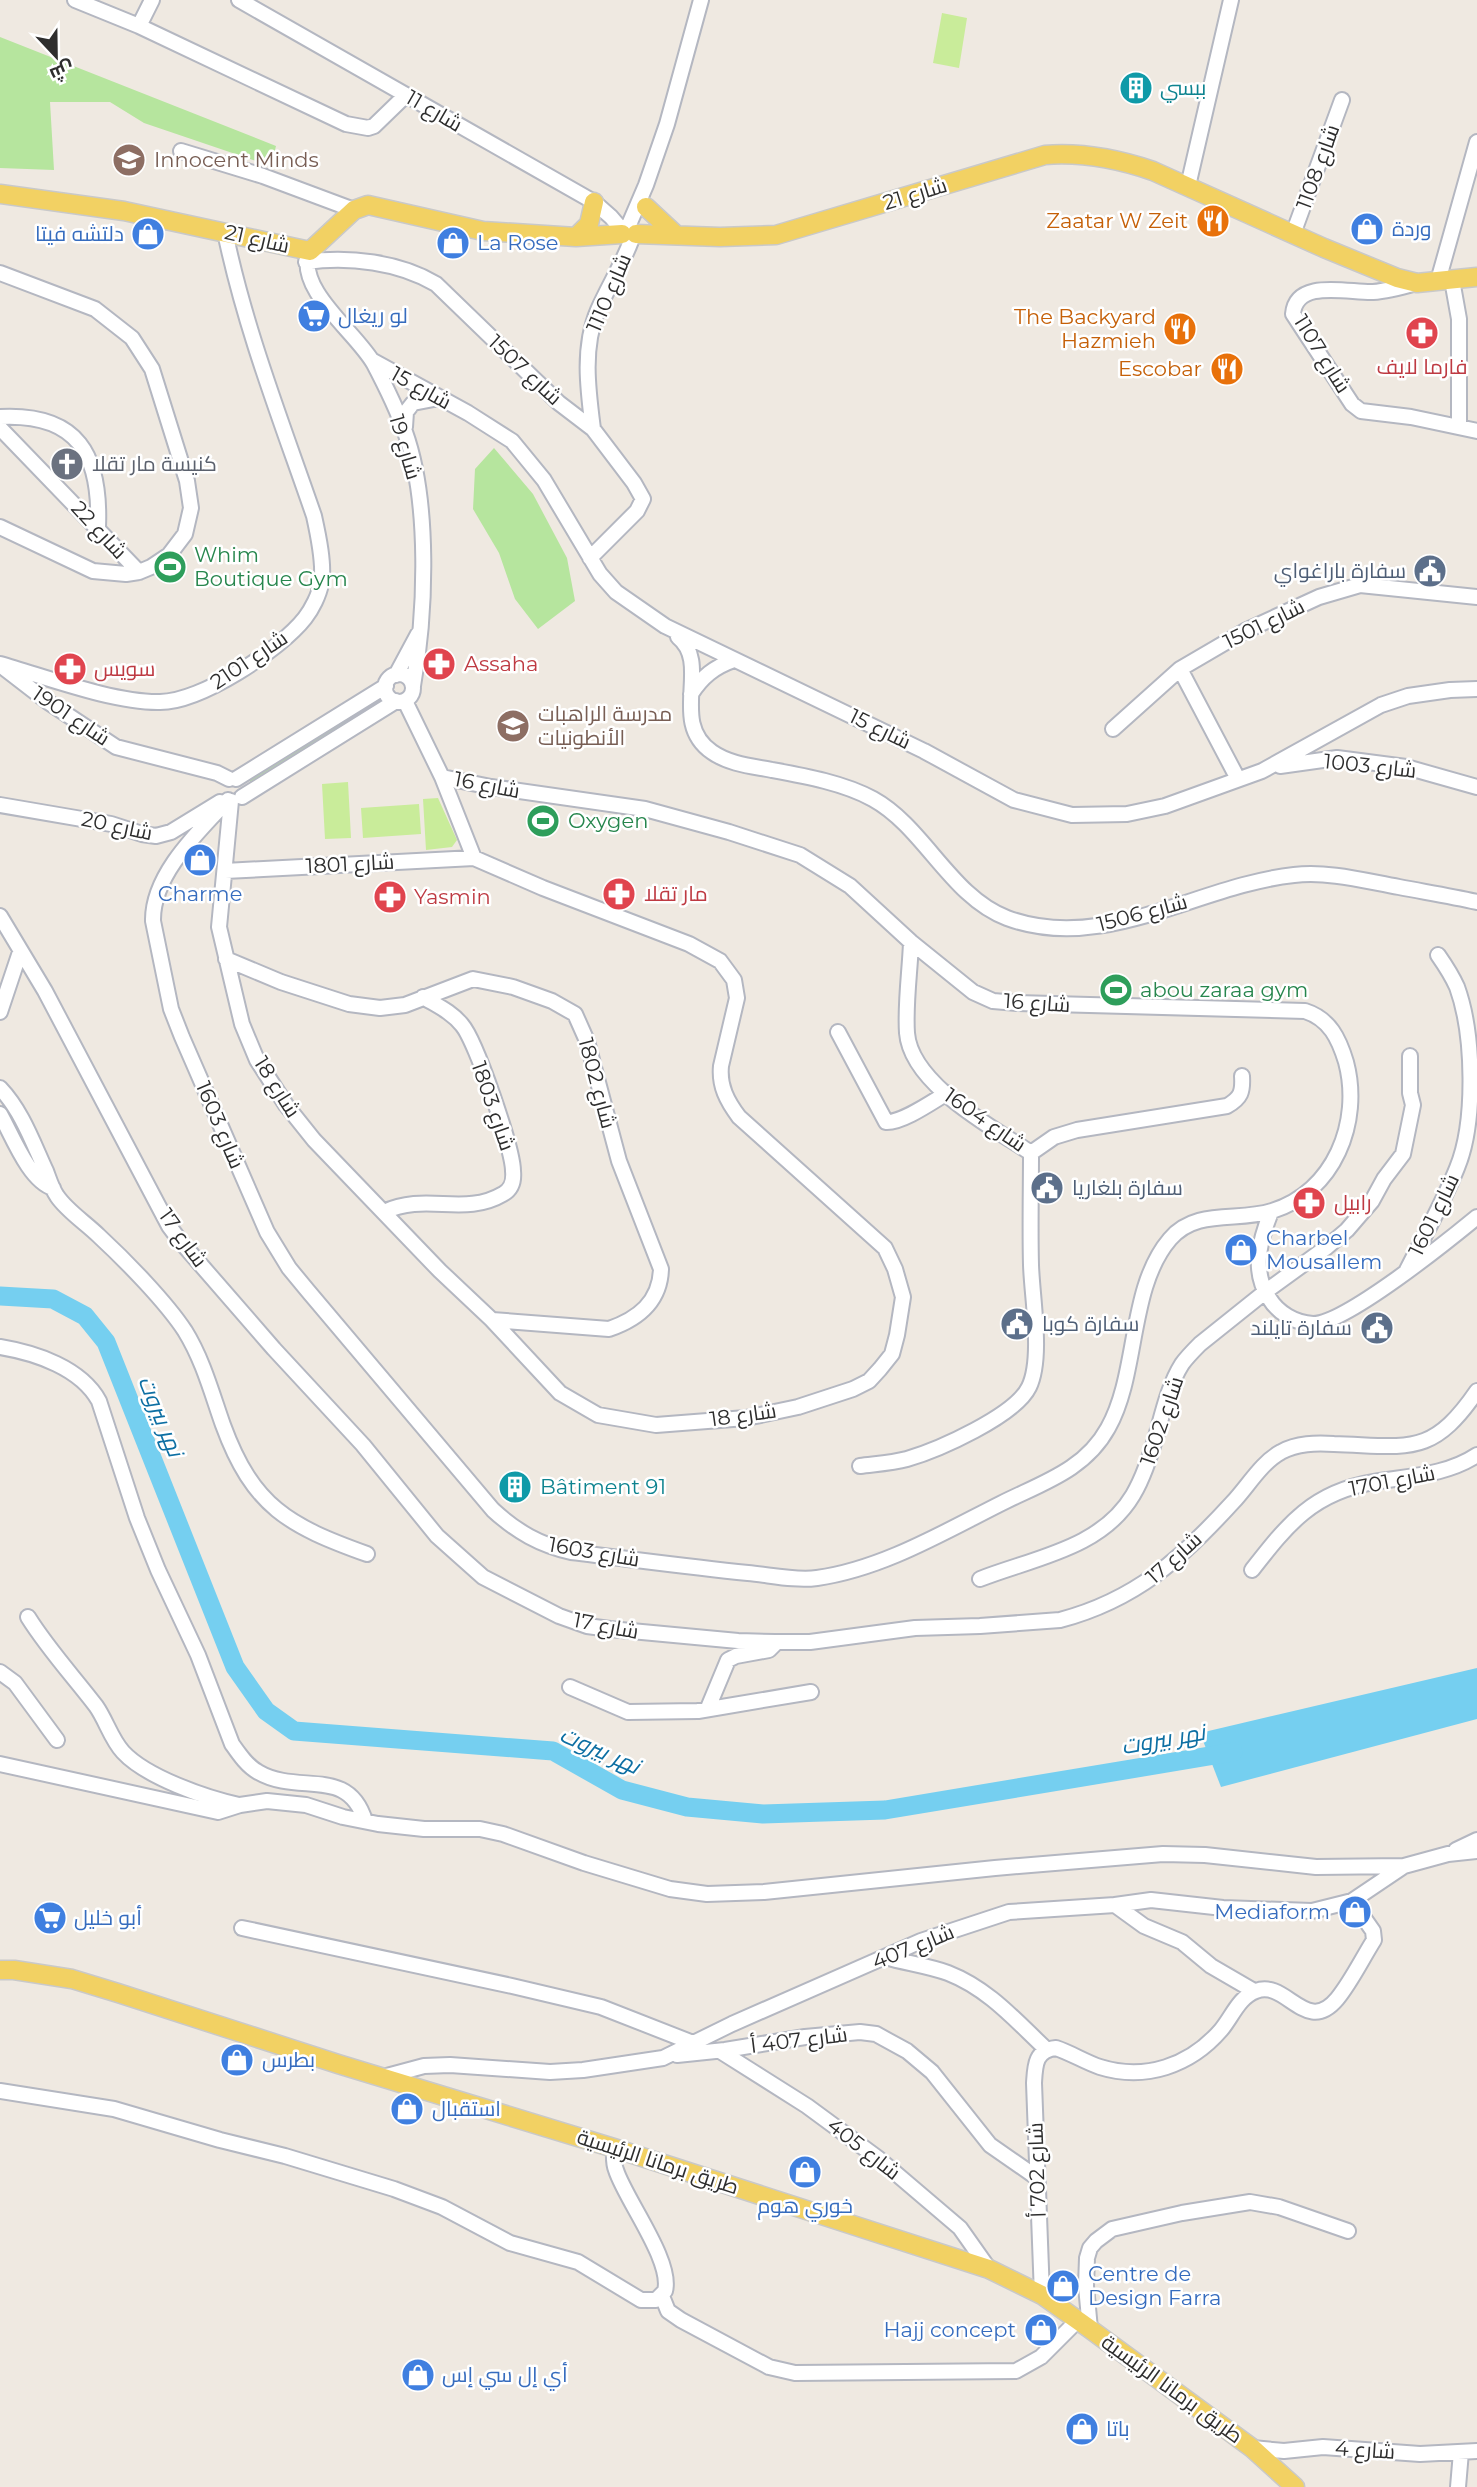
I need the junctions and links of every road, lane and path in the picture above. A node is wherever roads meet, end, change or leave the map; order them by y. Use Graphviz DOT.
graph roads {
  1 [pos="75,0"];
  2 [pos="152,0"];
  3 [pos="239,0"];
  4 [pos="701,0"];
  5 [pos="1231,0"];
  6 [pos="139,26"];
  7 [pos="406,95"];
  8 [pos="1342,100"];
  9 [pos="1477,142"];
  10 [pos="181,151"];
  11 [pos="646,185"];
  12 [pos="1188,186"];
  13 [pos="0,194"];
  14 [pos="594,202"];
  15 [pos="646,207"];
  16 [pos="354,210"];
  17 [pos="225,232"];
  18 [pos="629,233"];
  19 [pos="675,234"];
  20 [pos="1293,234"];
  21 [pos="576,237"];
  22 [pos="308,256"];
  23 [pos="0,272"];
  24 [pos="1477,277"];
  25 [pos="1445,281"];
  26 [pos="1418,283"];
  27 [pos="373,361"];
  28 [pos="439,398"];
  29 [pos="0,417"];
  30 [pos="1459,427"];
  31 [pos="0,428"];
  32 [pos="593,429"];
  33 [pos="405,432"];
  34 [pos="1477,432"];
  35 [pos="0,527"];
  36 [pos="98,527"];
  37 [pos="590,558"];
  38 [pos="139,572"];
  39 [pos="1477,597"];
  40 [pos="422,626"];
  41 [pos="665,626"];
  42 [pos="734,660"];
  43 [pos="0,665"];
  44 [pos="1180,669"];
  45 [pos="391,680"];
  46 [pos="413,686"];
  47 [pos="1477,689"];
  48 [pos="690,695"];
  49 [pos="400,701"];
  50 [pos="1113,729"];
  51 [pos="1262,771"];
  52 [pos="442,777"];
  53 [pos="233,779"];
  54 [pos="1238,779"];
  55 [pos="1477,788"];
  56 [pos="232,799"];
  57 [pos="0,805"];
  58 [pos="474,858"];
  59 [pos="225,871"];
  60 [pos="1477,902"];
  61 [pos="0,916"];
  62 [pos="911,942"];
  63 [pos="20,952"];
  64 [pos="1438,955"];
  65 [pos="226,959"];
  66 [pos="423,997"];
  67 [pos="0,1012"];
  68 [pos="838,1032"];
  69 [pos="1410,1056"];
  70 [pos="1242,1076"];
  71 [pos="0,1087"];
  72 [pos="947,1093"];
  73 [pos="0,1114"];
  74 [pos="1031,1153"];
  75 [pos="53,1188"];
  76 [pos="384,1212"];
  77 [pos="1271,1212"];
  78 [pos="1477,1217"];
  79 [pos="1406,1271"];
  80 [pos="1265,1292"];
  81 [pos="492,1320"];
  82 [pos="0,1347"];
  83 [pos="1477,1391"];
  84 [pos="1477,1455"];
  85 [pos="860,1466"];
  86 [pos="367,1554"];
  87 [pos="1252,1570"];
  88 [pos="980,1579"];
  89 [pos="28,1617"];
  90 [pos="775,1642"];
  91 [pos="0,1672"];
  92 [pos="570,1687"];
  93 [pos="811,1692"];
  94 [pos="708,1708"];
  95 [pos="57,1740"];
  96 [pos="0,1764"];
  97 [pos="240,1805"];
  98 [pos="365,1821"];
  99 [pos="1477,1840"];
  100 [pos="1477,1851"];
  101 [pos="1448,1854"];
  102 [pos="1404,1866"];
  103 [pos="1352,1901"];
  104 [pos="1115,1905"];
  105 [pos="242,1928"];
  106 [pos="885,1957"];
  107 [pos="0,1970"];
  108 [pos="1254,1992"];
  109 [pos="693,2043"];
  110 [pos="1046,2049"];
  111 [pos="720,2051"];
  112 [pos="673,2055"];
  113 [pos="383,2077"];
  114 [pos="0,2091"];
  115 [pos="614,2148"];
  116 [pos="1036,2177"];
  117 [pos="1348,2231"];
  118 [pos="989,2269"];
  119 [pos="1042,2295"];
  120 [pos="662,2297"];
  121 [pos="1084,2325"];
  122 [pos="1252,2448"];
  123 [pos="1477,2451"];
  124 [pos="1461,2452"];
  125 [pos="1268,2461"];
  126 [pos="1295,2487"];
  127 [pos="1310,2487"];
  128 [pos="1458,2487"];
  1 -- 6 [label="street"];
  2 -- 6 [label="street"];
  3 -- 7 [label="street, شارع 11"];
  4 -- 11 [label="street"];
  5 -- 12 [label="street"];
  6 -- 7 [label="street"];
  7 -- 14 [label="street, شارع 11"];
  8 -- 20 [label="street, شارع 1108"];
  9 -- 25 [label="street"];
  10 -- 16 [label="street"];
  11 -- 15 [label="street"];
  11 -- 18 [label="street"];
  12 -- 19 [label="main road, شارع 21"];
  12 -- 20 [label="main road, شارع 21"];
  13 -- 17 [label="main road, شارع 21"];
  14 -- 18 [label="street, شارع 11"];
  14 -- 21 [label="main road"];
  15 -- 18 [label="street"];
  15 -- 19 [label="main road"];
  16 -- 21 [label="main road, شارع 21"];
  16 -- 22 [label="main road, شارع 21"];
  17 -- 22 [label="main road, شارع 21"];
  17 -- 43 [label="street, شارع 2101"];
  18 -- 19 [label="main road, شارع 21"];
  18 -- 21 [label="main road, شارع 21"];
  18 -- 32 [label="street, شارع 1110"];
  20 -- 26 [label="main road, شارع 21"];
  22 -- 27 [label="street, شارع 19"];
  22 -- 32 [label="street, شارع 1507"];
  23 -- 38 [label="street"];
  24 -- 25 [label="main road, شارع 21"];
  25 -- 26 [label="main road, شارع 21"];
  25 -- 30 [label="street"];
  26 -- 30 [label="street, شارع 1107"];
  27 -- 28 [label="street, شارع 15"];
  27 -- 33 [label="street, شارع 19"];
  28 -- 33 [label="street"];
  28 -- 37 [label="street, شارع 15"];
  29 -- 36 [label="street"];
  30 -- 34 [label="street, شارع 1107"];
  31 -- 36 [label="street, شارع 22"];
  32 -- 37 [label="street, شارع 1507"];
  33 -- 40 [label="street, شارع 19"];
  35 -- 38 [label="street"];
  36 -- 38 [label="street, شارع 22"];
  37 -- 41 [label="street, شارع 15"];
  39 -- 44 [label="street, شارع 1501"];
  40 -- 45 [label="street"];
  40 -- 46 [label="street, شارع 19"];
  41 -- 42 [label="street, شارع 15"];
  41 -- 48 [label="street, شارع 1506"];
  42 -- 48 [label="street"];
  42 -- 54 [label="street, شارع 15"];
  43 -- 53 [label="street, شارع 1901"];
  44 -- 50 [label="street, شارع 1501"];
  44 -- 54 [label="street"];
  45 -- 46 [label="street"];
  45 -- 49 [label="street"];
  45 -- 53 [label="street"];
  46 -- 49 [label="street"];
  47 -- 51 [label="street, شارع 15"];
  48 -- 60 [label="street, شارع 1506"];
  49 -- 52 [label="street"];
  49 -- 56 [label="street, شارع 20"];
  51 -- 54 [label="street, شارع 15"];
  51 -- 55 [label="street, شارع 1003"];
  52 -- 58 [label="street"];
  52 -- 62 [label="street, شارع 16"];
  53 -- 56 [label="street, شارع 18"];
  56 -- 57 [label="street, شارع 20"];
  56 -- 59 [label="street, شارع 18"];
  56 -- 77 [label="street, شارع 1603"];
  58 -- 59 [label="street, شارع 1801"];
  58 -- 81 [label="street, شارع 18"];
  59 -- 65 [label="street, شارع 18"];
  61 -- 63 [label="street, شارع 17"];
  62 -- 72 [label="street, شارع 1604"];
  62 -- 77 [label="street, شارع 16"];
  63 -- 67 [label="street"];
  63 -- 90 [label="street, شارع 17"];
  64 -- 79 [label="street, شارع 1601"];
  65 -- 66 [label="street, شارع 1802"];
  65 -- 76 [label="street, شارع 18"];
  66 -- 76 [label="street, شارع 1803"];
  66 -- 81 [label="street, شارع 1802"];
  68 -- 72 [label="street"];
  69 -- 80 [label="street, شارع 1602"];
  70 -- 74 [label="street, شارع 1604"];
  71 -- 75 [label="street"];
  72 -- 74 [label="street, شارع 1604"];
  73 -- 75 [label="street"];
  74 -- 85 [label="street"];
  75 -- 86 [label="street"];
  76 -- 81 [label="street, شارع 18"];
  77 -- 80 [label="street"];
  78 -- 79 [label="street"];
  79 -- 80 [label="street"];
  80 -- 88 [label="street, شارع 1602"];
  82 -- 98 [label="street"];
  83 -- 90 [label="street, شارع 17"];
  84 -- 87 [label="street, شارع 1701"];
  89 -- 97 [label="street"];
  90 -- 94 [label="street"];
  91 -- 95 [label="street"];
  92 -- 94 [label="street"];
  93 -- 94 [label="street"];
  96 -- 97 [label="street"];
  97 -- 98 [label="street"];
  98 -- 102 [label="street"];
  99 -- 101 [label="street"];
  100 -- 101 [label="street"];
  101 -- 102 [label="street, شارع 407"];
  102 -- 103 [label="street, شارع 407"];
  103 -- 104 [label="street, شارع 407"];
  103 -- 108 [label="street"];
  104 -- 106 [label="street, شارع 407"];
  104 -- 108 [label="street"];
  105 -- 109 [label="street"];
  106 -- 109 [label="street, شارع 407"];
  106 -- 110 [label="street"];
  107 -- 113 [label="main road, طريق برمانا الرئيسية"];
  108 -- 110 [label="street"];
  109 -- 112 [label="street, شارع 407"];
  110 -- 116 [label="street, شارع 702 أ"];
  111 -- 112 [label="street, شارع 407 أ"];
  111 -- 116 [label="street, شارع 407 أ"];
  111 -- 118 [label="street, شارع 405"];
  112 -- 113 [label="street, شارع 407"];
  113 -- 115 [label="main road, طريق برمانا الرئيسية"];
  114 -- 120 [label="street"];
  115 -- 118 [label="main road, طريق برمانا الرئيسية"];
  115 -- 120 [label="street"];
  116 -- 119 [label="street, شارع 702 أ"];
  117 -- 121 [label="street"];
  118 -- 119 [label="main road, طريق برمانا الرئيسية"];
  119 -- 121 [label="main road, طريق برمانا الرئيسية"];
  120 -- 121 [label="street"];
  121 -- 122 [label="main road, طريق برمانا الرئيسية"];
  122 -- 124 [label="street, شارع 4"];
  122 -- 125 [label="main road, طريق برمانا الرئيسية"];
  123 -- 124 [label="street, شارع 4"];
  124 -- 128 [label="street"];
  125 -- 126 [label="main road"];
  125 -- 127 [label="main road"];
}
